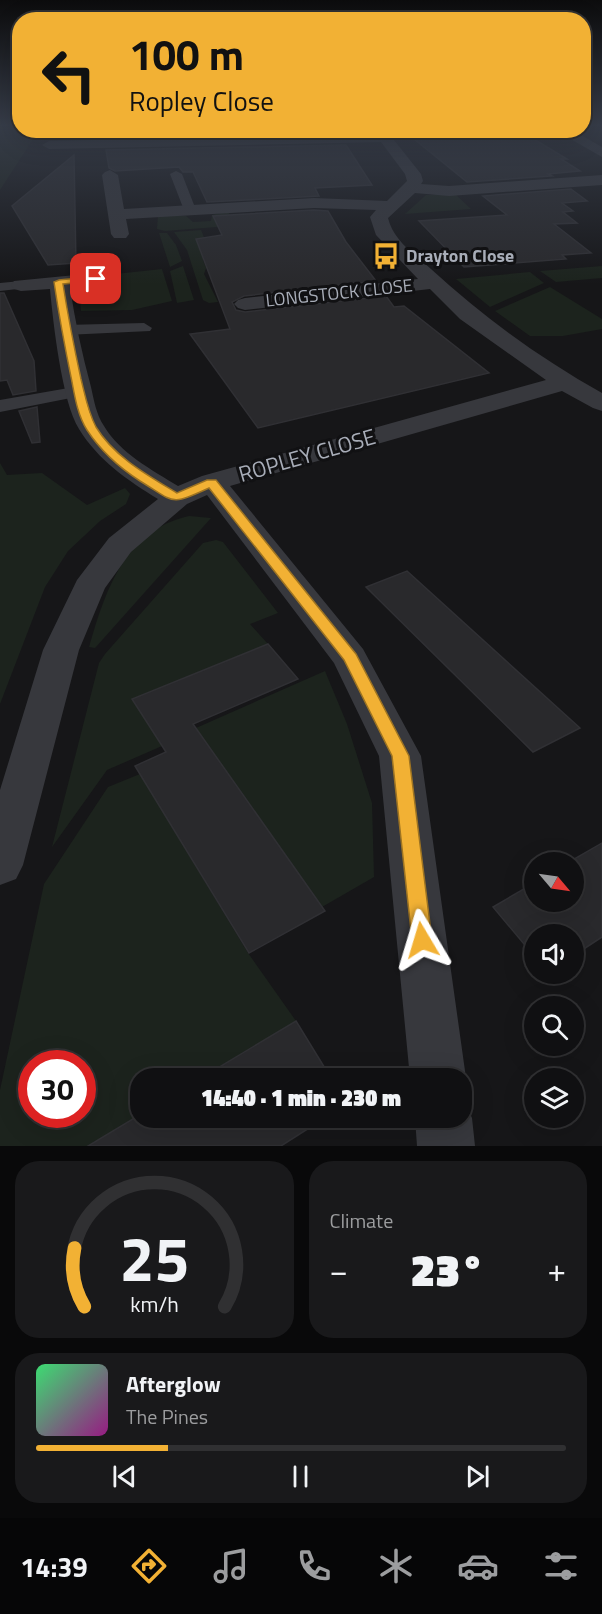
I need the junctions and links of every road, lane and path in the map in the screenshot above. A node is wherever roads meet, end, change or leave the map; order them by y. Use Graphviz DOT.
graph roads {
  1 [pos="111,177"];
  2 [pos="177,177"];
  3 [pos="414,177"];
  4 [pos="602,180"];
  5 [pos="411,188"];
  6 [pos="388,206"];
  7 [pos="190,210"];
  8 [pos="118,214"];
  9 [pos="120,234"];
  10 [pos="96,279"];
  11 [pos="59,282"];
  12 [pos="434,283"];
  13 [pos="21,285"];
  14 [pos="0,287"];
  15 [pos="245,304"];
  16 [pos="144,328"];
  17 [pos="65,330"];
  18 [pos="565,382"];
  19 [pos="80,391"];
  20 [pos="602,403"];
  21 [pos="0,406"];
  22 [pos="194,490"];
  23 [pos="0,865"];
  24 [pos="437,1068"];
  25 [pos="444,1128"];
  26 [pos="446,1146"];
  1 -- 8 [label="street"];
  2 -- 7 [label="lane"];
  3 -- 5 [label="street"];
  4 -- 5 [label="street"];
  5 -- 6 [label="street"];
  6 -- 7 [label="street"];
  6 -- 12 [label="street"];
  7 -- 8 [label="street"];
  8 -- 9 [label="street"];
  10 -- 11 [label="street"];
  11 -- 13 [label="street"];
  11 -- 17 [label="street"];
  12 -- 15 [label="street, LONGSTOCK CLOSE"];
  12 -- 18 [label="street"];
  13 -- 14 [label="lane"];
  16 -- 17 [label="lane"];
  17 -- 19 [label="street"];
  18 -- 20 [label="street"];
  18 -- 22 [label="street, ROPLEY CLOSE"];
  19 -- 21 [label="lane"];
  19 -- 22 [label="street"];
  22 -- 23 [label="street, ROPLEY CLOSE"];
  22 -- 24 [label="street"];
  25 -- 26 [label="street"];
}
